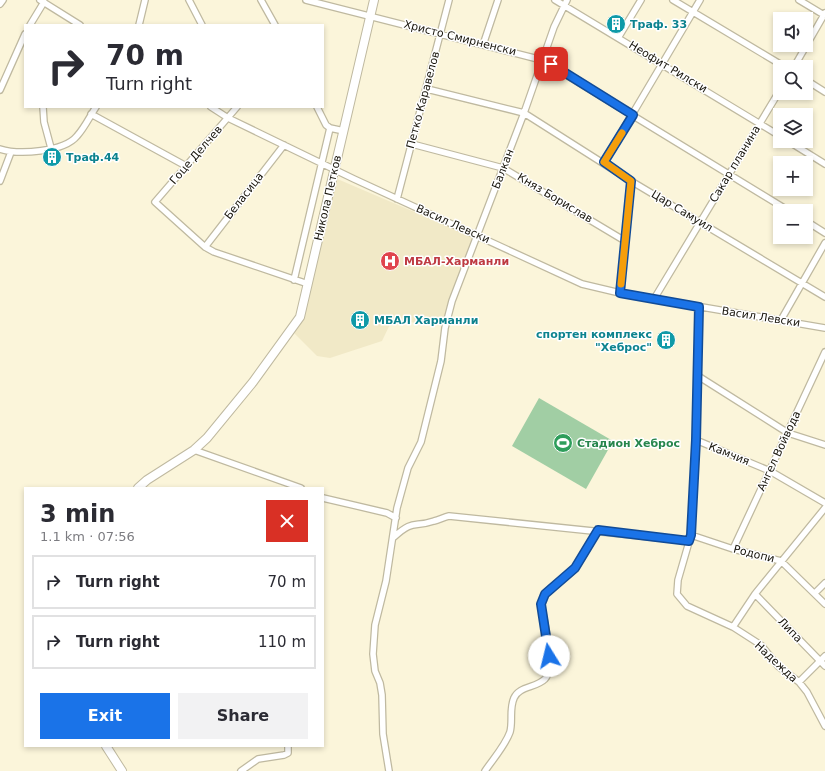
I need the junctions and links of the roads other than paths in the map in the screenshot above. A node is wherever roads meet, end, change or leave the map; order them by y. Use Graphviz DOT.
graph roads {
  1 [pos="3,0"];
  2 [pos="145,0"];
  3 [pos="189,0"];
  4 [pos="261,0"];
  5 [pos="306,0"];
  6 [pos="374,0"];
  7 [pos="449,0"];
  8 [pos="498,0"];
  9 [pos="554,0"];
  10 [pos="641,0"];
  11 [pos="673,0"];
  12 [pos="700,0"];
  13 [pos="799,0"];
  14 [pos="42,1"];
  15 [pos="0,4"];
  16 [pos="565,5"];
  17 [pos="692,12"];
  18 [pos="824,14"];
  19 [pos="371,16"];
  20 [pos="30,24"];
  21 [pos="78,24"];
  22 [pos="139,24"];
  23 [pos="201,24"];
  24 [pos="274,24"];
  25 [pos="441,33"];
  26 [pos="24,36"];
  27 [pos="618,38"];
  28 [pos="483,45"];
  29 [pos="542,60"];
  30 [pos="773,60"];
  31 [pos="798,60"];
  32 [pos="663,64"];
  33 [pos="813,84"];
  34 [pos="427,88"];
  35 [pos="0,90"];
  36 [pos="825,92"];
  37 [pos="774,100"];
  38 [pos="43,108"];
  39 [pos="95,108"];
  40 [pos="213,108"];
  41 [pos="236,108"];
  42 [pos="318,108"];
  43 [pos="524,113"];
  44 [pos="91,114"];
  45 [pos="633,115"];
  46 [pos="228,118"];
  47 [pos="760,123"];
  48 [pos="330,128"];
  49 [pos="344,131"];
  50 [pos="773,131"];
  51 [pos="412,144"];
  52 [pos="284,145"];
  53 [pos="51,148"];
  54 [pos="799,148"];
  55 [pos="0,149"];
  56 [pos="11,152"];
  57 [pos="604,162"];
  58 [pos="323,163"];
  59 [pos="825,164"];
  60 [pos="186,166"];
  61 [pos="503,168"];
  62 [pos="335,169"];
  63 [pos="729,174"];
  64 [pos="0,181"];
  65 [pos="631,181"];
  66 [pos="397,199"];
  67 [pos="778,204"];
  68 [pos="700,222"];
  69 [pos="813,225"];
  70 [pos="825,233"];
  71 [pos="478,235"];
  72 [pos="625,241"];
  73 [pos="825,243"];
  74 [pos="205,247"];
  75 [pos="294,280"];
  76 [pos="802,283"];
  77 [pos="308,284"];
  78 [pos="620,293"];
  79 [pos="825,297"];
  80 [pos="654,299"];
  81 [pos="699,307"];
  82 [pos="781,320"];
  83 [pos="825,328"];
  84 [pos="825,352"];
  85 [pos="698,376"];
  86 [pos="788,433"];
  87 [pos="696,440"];
  88 [pos="825,445"];
  89 [pos="194,450"];
  90 [pos="770,471"];
  91 [pos="139,487"];
  92 [pos="298,487"];
  93 [pos="324,498"];
  94 [pos="825,503"];
  95 [pos="825,508"];
  96 [pos="396,518"];
  97 [pos="598,530"];
  98 [pos="394,537"];
  99 [pos="690,538"];
  100 [pos="733,549"];
  101 [pos="781,561"];
  102 [pos="825,583"];
  103 [pos="815,593"];
  104 [pos="755,594"];
  105 [pos="825,604"];
  106 [pos="733,627"];
  107 [pos="825,656"];
  108 [pos="823,664"];
  109 [pos="799,682"];
  110 [pos="825,726"];
  111 [pos="107,747"];
  112 [pos="288,747"];
  113 [pos="122,771"];
  114 [pos="240,771"];
  115 [pos="389,771"];
  116 [pos="485,771"];
  1 -- 15 [label="street"];
  2 -- 22 [label="street"];
  3 -- 23 [label="street"];
  4 -- 24 [label="street"];
  5 -- 19 [label="street, Христо Смирненски"];
  6 -- 19 [label="street, Никола Петков"];
  7 -- 25 [label="street, Петко Каравелов"];
  8 -- 28 [label="street"];
  9 -- 16 [label="street, Неофит Рилски"];
  10 -- 27 [label="street"];
  11 -- 17 [label="street"];
  12 -- 17 [label="street"];
  13 -- 18 [label="street"];
  14 -- 20 [label="street"];
  14 -- 21 [label="street"];
  16 -- 27 [label="street, Неофит Рилски"];
  16 -- 29 [label="street, Балкан"];
  17 -- 30 [label="street"];
  17 -- 32 [label="street"];
  18 -- 31 [label="street"];
  19 -- 25 [label="street, Христо Смирненски"];
  19 -- 49 [label="street, Никола Петков"];
  25 -- 28 [label="street, Христо Смирненски"];
  25 -- 34 [label="street, Петко Каравелов"];
  26 -- 35 [label="street"];
  27 -- 32 [label="street, Неофит Рилски"];
  28 -- 29 [label="street, Христо Смирненски"];
  29 -- 43 [label="street, Балкан"];
  29 -- 45 [label="street, Христо Смирненски"];
  32 -- 45 [label="street"];
  32 -- 47 [label="street, Неофит Рилски"];
  33 -- 36 [label="street"];
  34 -- 43 [label="street, Цар Самуил"];
  34 -- 51 [label="street, Петко Каравелов"];
  37 -- 47 [label="street, Сакар планина"];
  38 -- 53 [label="street"];
  39 -- 44 [label="street"];
  40 -- 46 [label="street, Васил Левски"];
  41 -- 46 [label="street, Гоце Делчев"];
  42 -- 48 [label="street"];
  43 -- 57 [label="street, Цар Самуил"];
  43 -- 61 [label="street, Балкан"];
  44 -- 53 [label="street"];
  44 -- 60 [label="street"];
  45 -- 57 [label="street"];
  45 -- 63 [label="street, Христо Смирненски"];
  46 -- 52 [label="street, Васил Левски"];
  46 -- 60 [label="street, Гоце Делчев"];
  47 -- 50 [label="street, Неофит Рилски"];
  47 -- 63 [label="street, Сакар планина"];
  48 -- 49 [label="street"];
  48 -- 58 [label="street"];
  49 -- 62 [label="street, Никола Петков"];
  51 -- 61 [label="street, Княз Борислав"];
  51 -- 66 [label="street, Петко Каравелов"];
  52 -- 58 [label="street, Васил Левски"];
  52 -- 74 [label="street, Беласица"];
  53 -- 56 [label="street"];
  54 -- 59 [label="street"];
  55 -- 56 [label="street"];
  56 -- 64 [label="street"];
  57 -- 65 [label="street, Цар Самуил"];
  58 -- 62 [label="street, Васил Левски"];
  58 -- 75 [label="street"];
  60 -- 74 [label="street, Гоце Делчев"];
  61 -- 71 [label="street, Балкан"];
  61 -- 72 [label="street, Княз Борислав"];
  62 -- 66 [label="street, Васил Левски"];
  62 -- 77 [label="street, Никола Петков"];
  63 -- 67 [label="street, Христо Смирненски"];
  63 -- 68 [label="street, Сакар планина"];
  65 -- 68 [label="street, Цар Самуил"];
  65 -- 72 [label="street"];
  66 -- 71 [label="street, Васил Левски"];
  68 -- 76 [label="street, Цар Самуил"];
  68 -- 80 [label="street, Сакар планина"];
  69 -- 70 [label="street"];
  71 -- 78 [label="street, Васил Левски"];
  71 -- 96 [label="street, Балкан"];
  72 -- 78 [label="street"];
  73 -- 76 [label="street"];
  74 -- 75 [label="street"];
  75 -- 77 [label="street"];
  76 -- 79 [label="street, Цар Самуил"];
  76 -- 82 [label="street"];
  77 -- 89 [label="street, Никола Петков"];
  78 -- 80 [label="street, Васил Левски"];
  80 -- 81 [label="street, Васил Левски"];
  81 -- 82 [label="street, Васил Левски"];
  81 -- 85 [label="street"];
  82 -- 83 [label="street, Васил Левски"];
  84 -- 86 [label="street, Ангел Войвода"];
  85 -- 86 [label="street"];
  85 -- 87 [label="street"];
  86 -- 88 [label="street"];
  86 -- 90 [label="street, Ангел Войвода"];
  87 -- 90 [label="street, Камчия"];
  87 -- 99 [label="street"];
  89 -- 91 [label="street, Никола Петков"];
  89 -- 92 [label="street"];
  90 -- 94 [label="street, Камчия"];
  90 -- 100 [label="street, Ангел Войвода"];
  93 -- 96 [label="street"];
  95 -- 101 [label="street"];
  96 -- 98 [label="street, Балкан"];
  97 -- 98 [label="street, Родопи"];
  97 -- 99 [label="street, Родопи"];
  97 -- 116 [label="street"];
  98 -- 115 [label="street, Балкан"];
  99 -- 100 [label="street, Родопи"];
  99 -- 106 [label="street, Надежда"];
  100 -- 101 [label="street, Родопи"];
  101 -- 103 [label="street, Родопи"];
  101 -- 104 [label="street"];
  102 -- 103 [label="street"];
  103 -- 105 [label="street, Родопи"];
  104 -- 106 [label="street"];
  104 -- 108 [label="street, Липа"];
  106 -- 109 [label="street, Надежда"];
  107 -- 108 [label="street"];
  108 -- 109 [label="street"];
  109 -- 110 [label="street, Надежда"];
  111 -- 113 [label="street"];
  112 -- 114 [label="street"];
}
